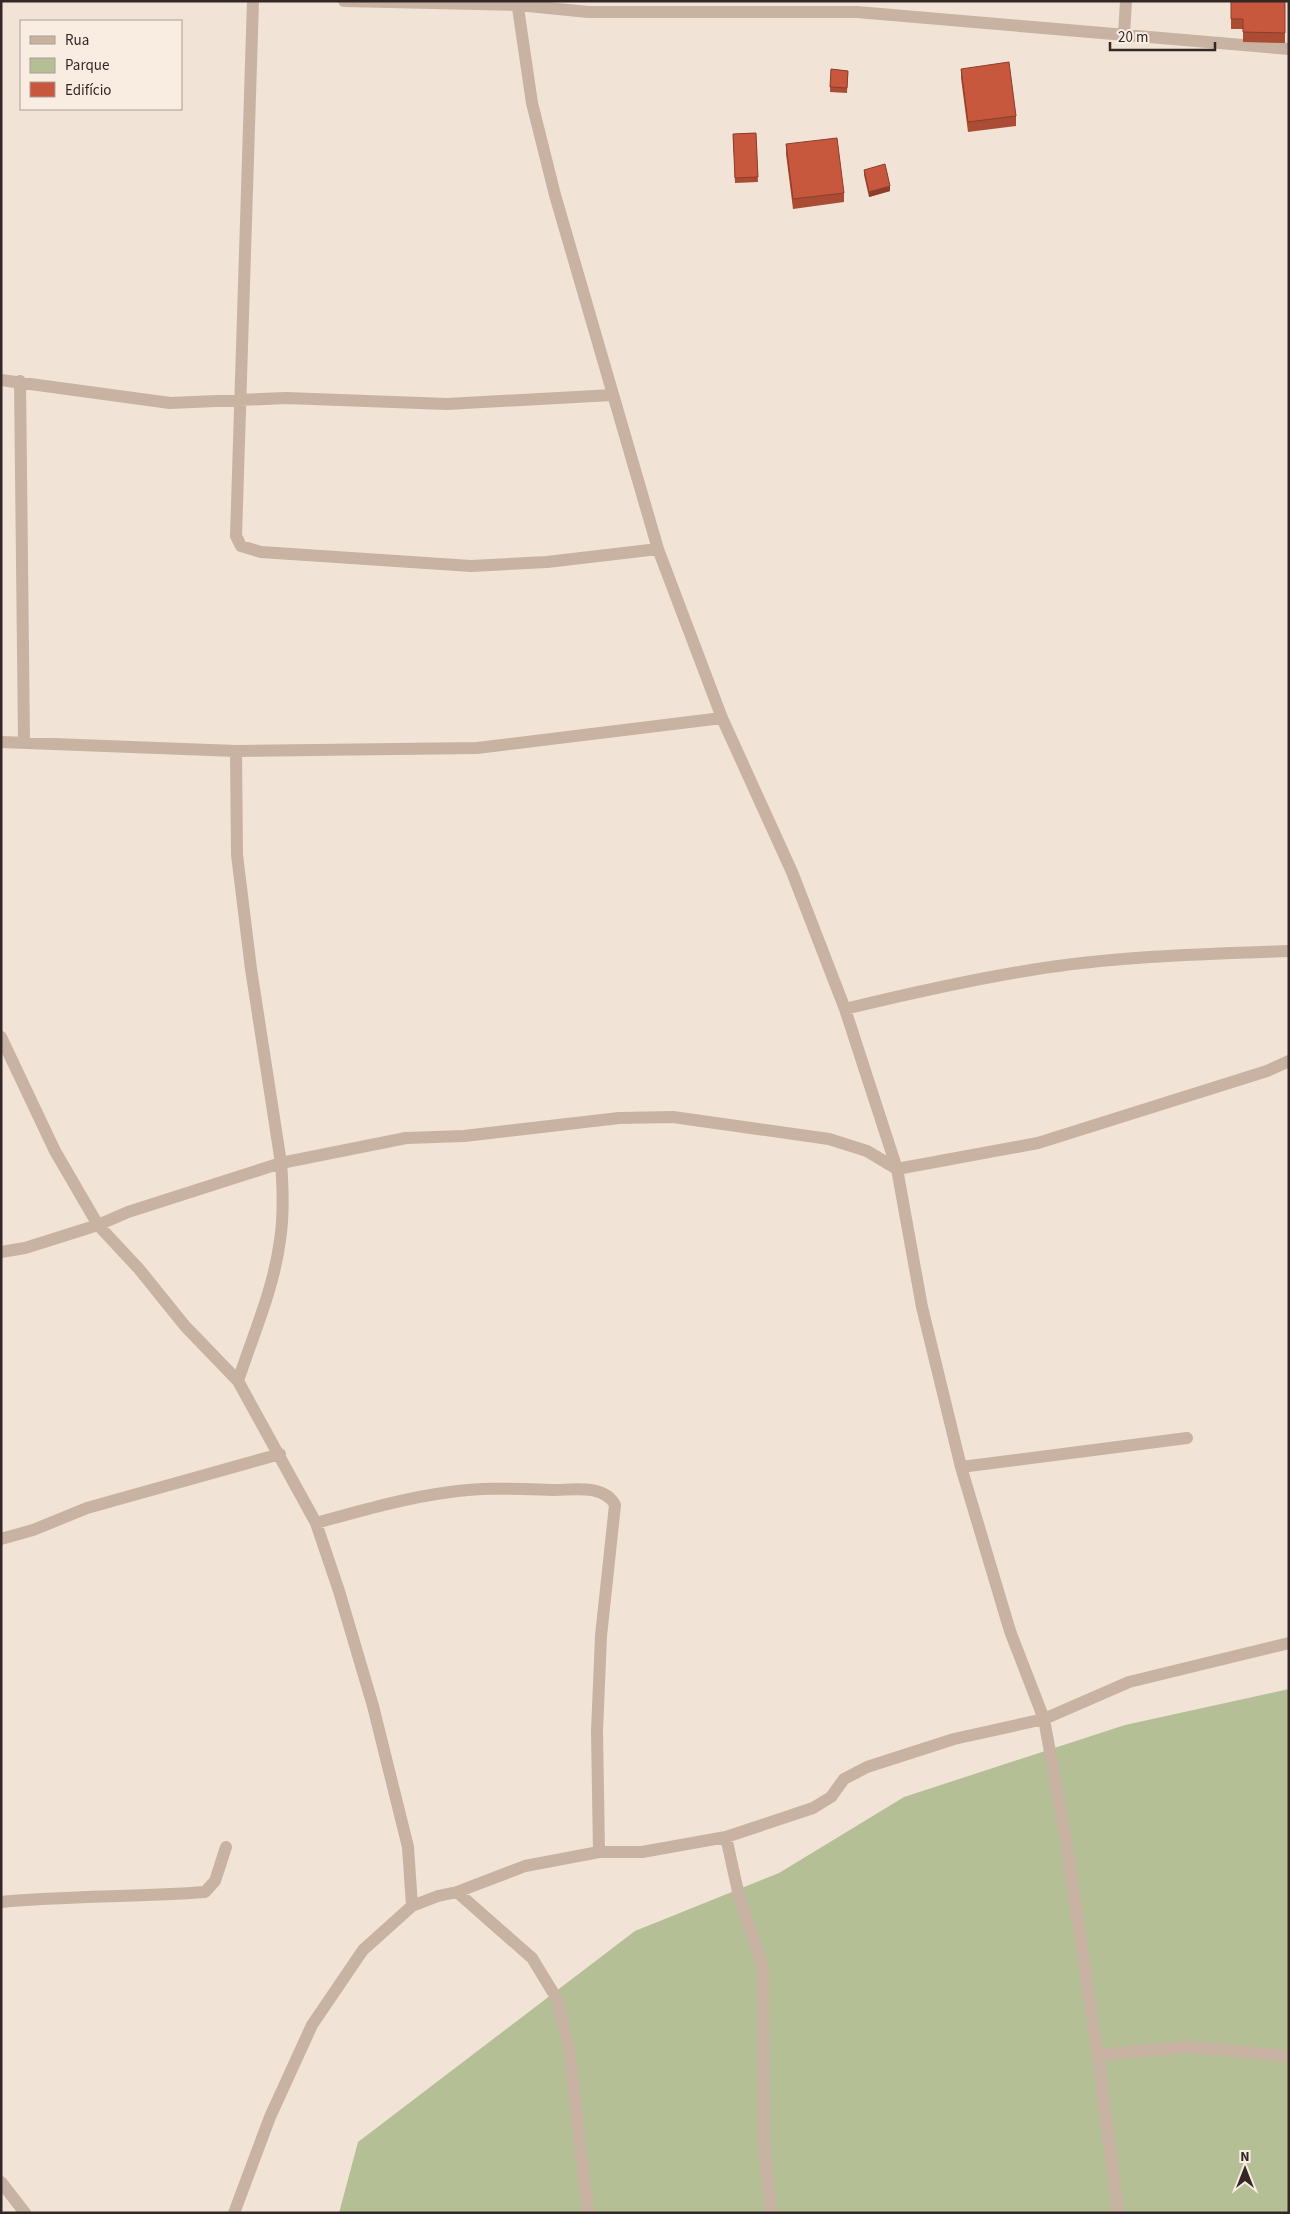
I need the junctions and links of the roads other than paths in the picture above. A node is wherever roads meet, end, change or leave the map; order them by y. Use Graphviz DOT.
graph roads {
  1 [pos="253,1"];
  2 [pos="344,1"];
  3 [pos="1126,1"];
  4 [pos="518,3"];
  5 [pos="1124,35"];
  6 [pos="1289,50"];
  7 [pos="1,380"];
  8 [pos="20,381"];
  9 [pos="612,395"];
  10 [pos="241,402"];
  11 [pos="658,549"];
  12 [pos="722,718"];
  13 [pos="1,742"];
  14 [pos="24,742"];
  15 [pos="236,751"];
  16 [pos="1289,951"];
  17 [pos="845,1009"];
  18 [pos="1,1037"];
  19 [pos="1289,1061"];
  20 [pos="281,1163"];
  21 [pos="897,1169"];
  22 [pos="98,1225"];
  23 [pos="1,1252"];
  24 [pos="238,1381"];
  25 [pos="1187,1438"];
  26 [pos="280,1454"];
  27 [pos="961,1466"];
  28 [pos="316,1523"];
  29 [pos="1,1539"];
  30 [pos="1289,1643"];
  31 [pos="1044,1718"];
  32 [pos="726,1837"];
  33 [pos="226,1847"];
  34 [pos="599,1852"];
  35 [pos="457,1892"];
  36 [pos="1,1902"];
  37 [pos="412,1906"];
  38 [pos="1098,2055"];
  39 [pos="1289,2056"];
  40 [pos="1,2182"];
  41 [pos="26,2213"];
  42 [pos="234,2213"];
  43 [pos="588,2213"];
  44 [pos="771,2213"];
  45 [pos="1118,2213"];
  1 -- 10 [label="street"];
  2 -- 4 [label="street"];
  3 -- 5 [label="street"];
  4 -- 5 [label="street"];
  4 -- 9 [label="street"];
  5 -- 6 [label="street"];
  7 -- 8 [label="street"];
  8 -- 10 [label="street"];
  8 -- 14 [label="street"];
  9 -- 10 [label="street"];
  9 -- 11 [label="street"];
  10 -- 11 [label="street"];
  11 -- 12 [label="street"];
  12 -- 15 [label="street"];
  12 -- 17 [label="street"];
  13 -- 14 [label="street"];
  14 -- 15 [label="street"];
  15 -- 20 [label="street"];
  16 -- 17 [label="street"];
  17 -- 21 [label="street"];
  18 -- 22 [label="street"];
  19 -- 21 [label="street"];
  20 -- 21 [label="street"];
  20 -- 22 [label="street"];
  20 -- 24 [label="street"];
  21 -- 27 [label="street"];
  22 -- 23 [label="street"];
  22 -- 24 [label="street"];
  24 -- 26 [label="street"];
  25 -- 27 [label="street"];
  26 -- 28 [label="street"];
  26 -- 29 [label="street"];
  27 -- 31 [label="street"];
  28 -- 34 [label="street"];
  28 -- 37 [label="street"];
  30 -- 31 [label="street"];
  31 -- 32 [label="street"];
  31 -- 38 [label="street"];
  32 -- 34 [label="street"];
  32 -- 44 [label="street"];
  33 -- 36 [label="street"];
  34 -- 35 [label="street"];
  35 -- 37 [label="street"];
  35 -- 43 [label="street"];
  37 -- 42 [label="street"];
  38 -- 39 [label="street"];
  38 -- 45 [label="street"];
  40 -- 41 [label="street"];
}
